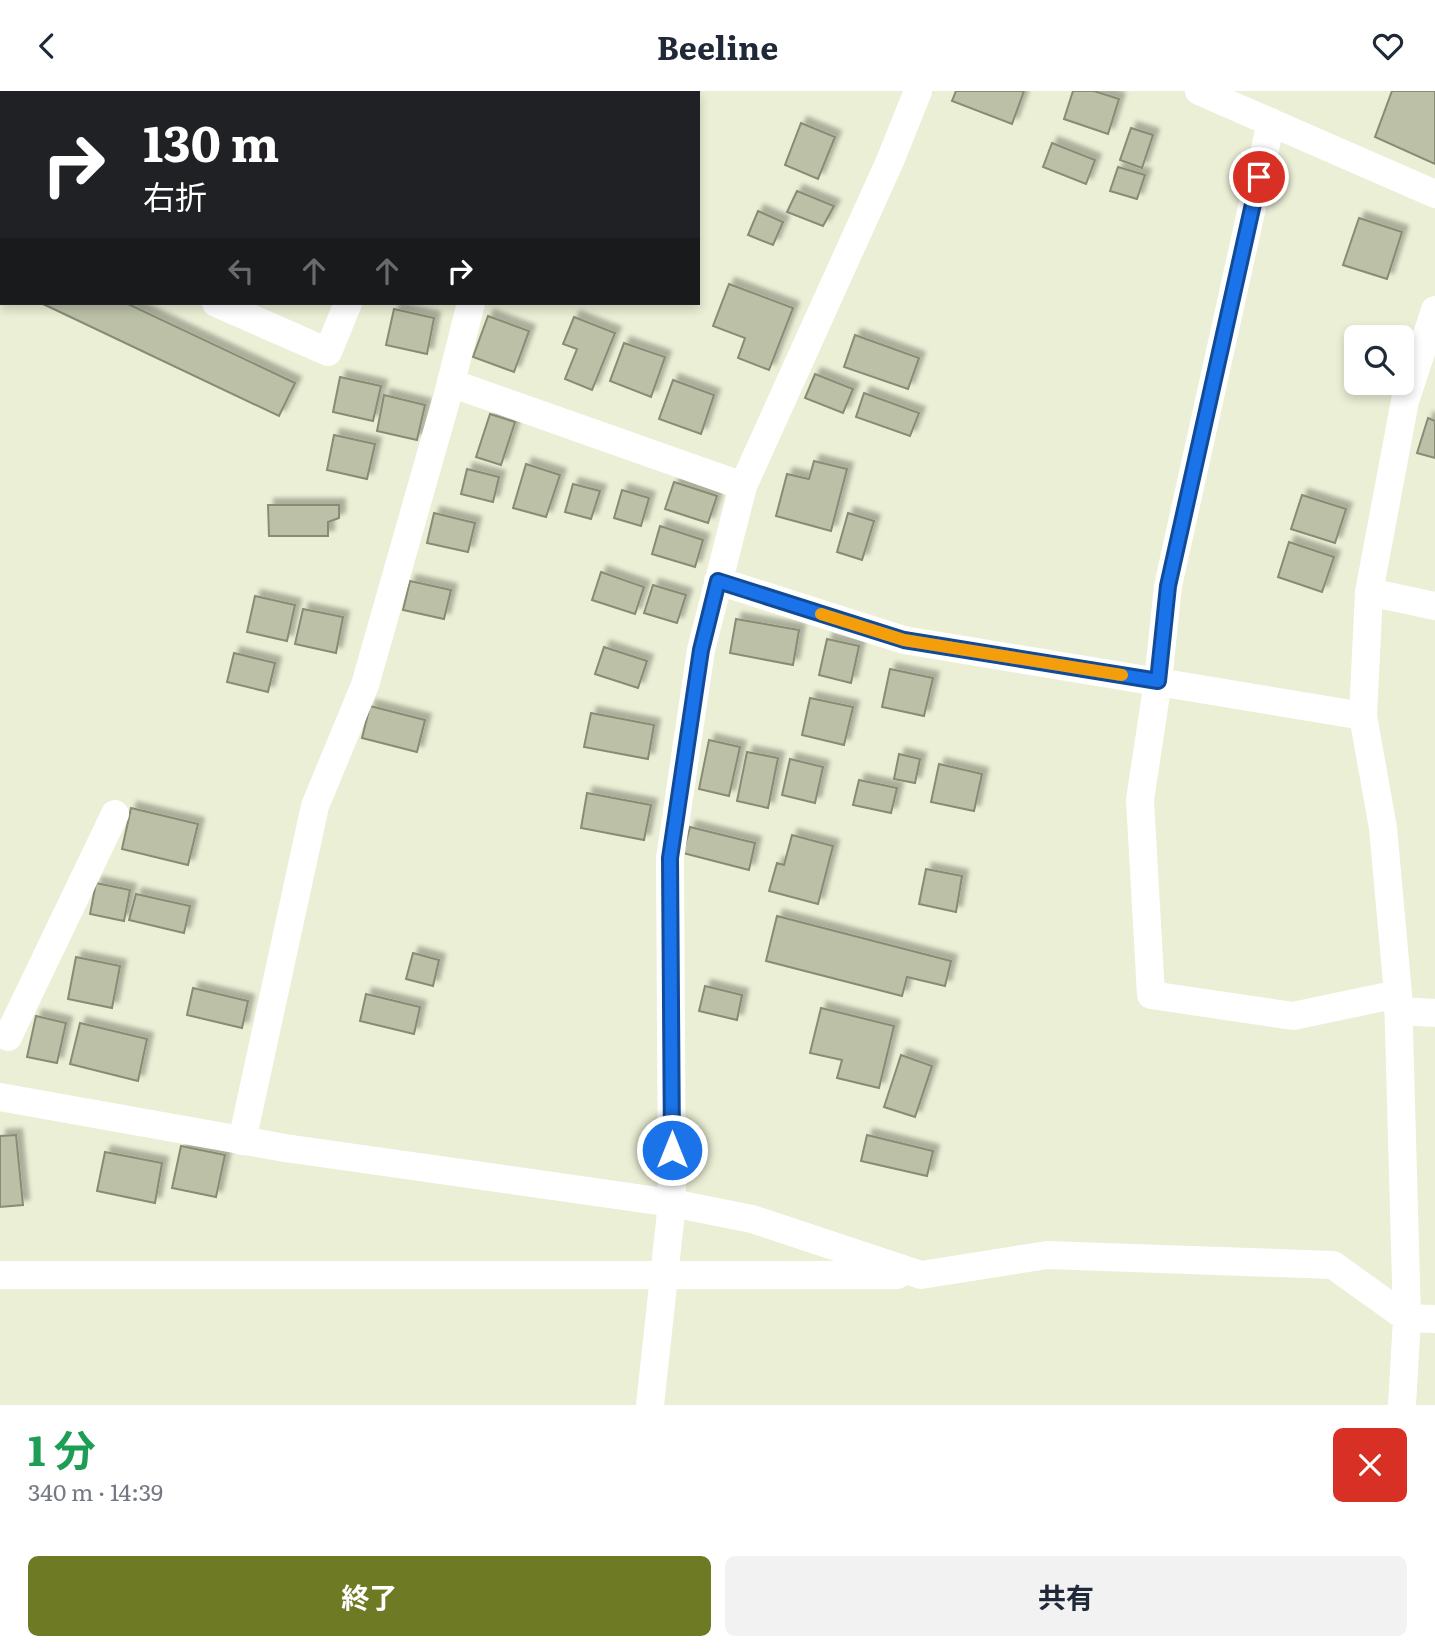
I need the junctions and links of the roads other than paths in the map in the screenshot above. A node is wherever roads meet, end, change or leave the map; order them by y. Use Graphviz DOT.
graph roads {
  1 [pos="918,91"];
  2 [pos="1199,91"];
  3 [pos="1271,123"];
  4 [pos="1435,194"];
  5 [pos="221,305"];
  6 [pos="347,305"];
  7 [pos="470,305"];
  8 [pos="1435,310"];
  9 [pos="451,383"];
  10 [pos="743,486"];
  11 [pos="718,581"];
  12 [pos="1369,592"];
  13 [pos="1435,606"];
  14 [pos="1158,681"];
  15 [pos="1363,716"];
  16 [pos="115,814"];
  17 [pos="1398,1002"];
  18 [pos="1435,1013"];
  19 [pos="3,1040"];
  20 [pos="0,1097"];
  21 [pos="242,1141"];
  22 [pos="672,1203"];
  23 [pos="0,1275"];
  24 [pos="921,1275"];
  25 [pos="664,1276"];
  26 [pos="1421,1319"];
  27 [pos="650,1405"];
  28 [pos="1402,1405"];
  1 -- 10 [label="street"];
  2 -- 3 [label="street"];
  3 -- 4 [label="street"];
  3 -- 14 [label="street"];
  5 -- 6 [label="street"];
  7 -- 9 [label="street"];
  8 -- 12 [label="street"];
  9 -- 10 [label="street"];
  9 -- 21 [label="street"];
  10 -- 11 [label="street"];
  11 -- 14 [label="street"];
  11 -- 22 [label="street"];
  12 -- 13 [label="street"];
  12 -- 15 [label="street"];
  14 -- 15 [label="street"];
  14 -- 17 [label="street"];
  15 -- 17 [label="street"];
  16 -- 19 [label="street"];
  17 -- 18 [label="street"];
  17 -- 26 [label="street"];
  20 -- 21 [label="street"];
  21 -- 22 [label="street"];
  22 -- 24 [label="street"];
  22 -- 25 [label="street"];
  23 -- 25 [label="street"];
  24 -- 25 [label="street"];
  24 -- 26 [label="street"];
  25 -- 27 [label="street"];
  26 -- 28 [label="street"];
}
